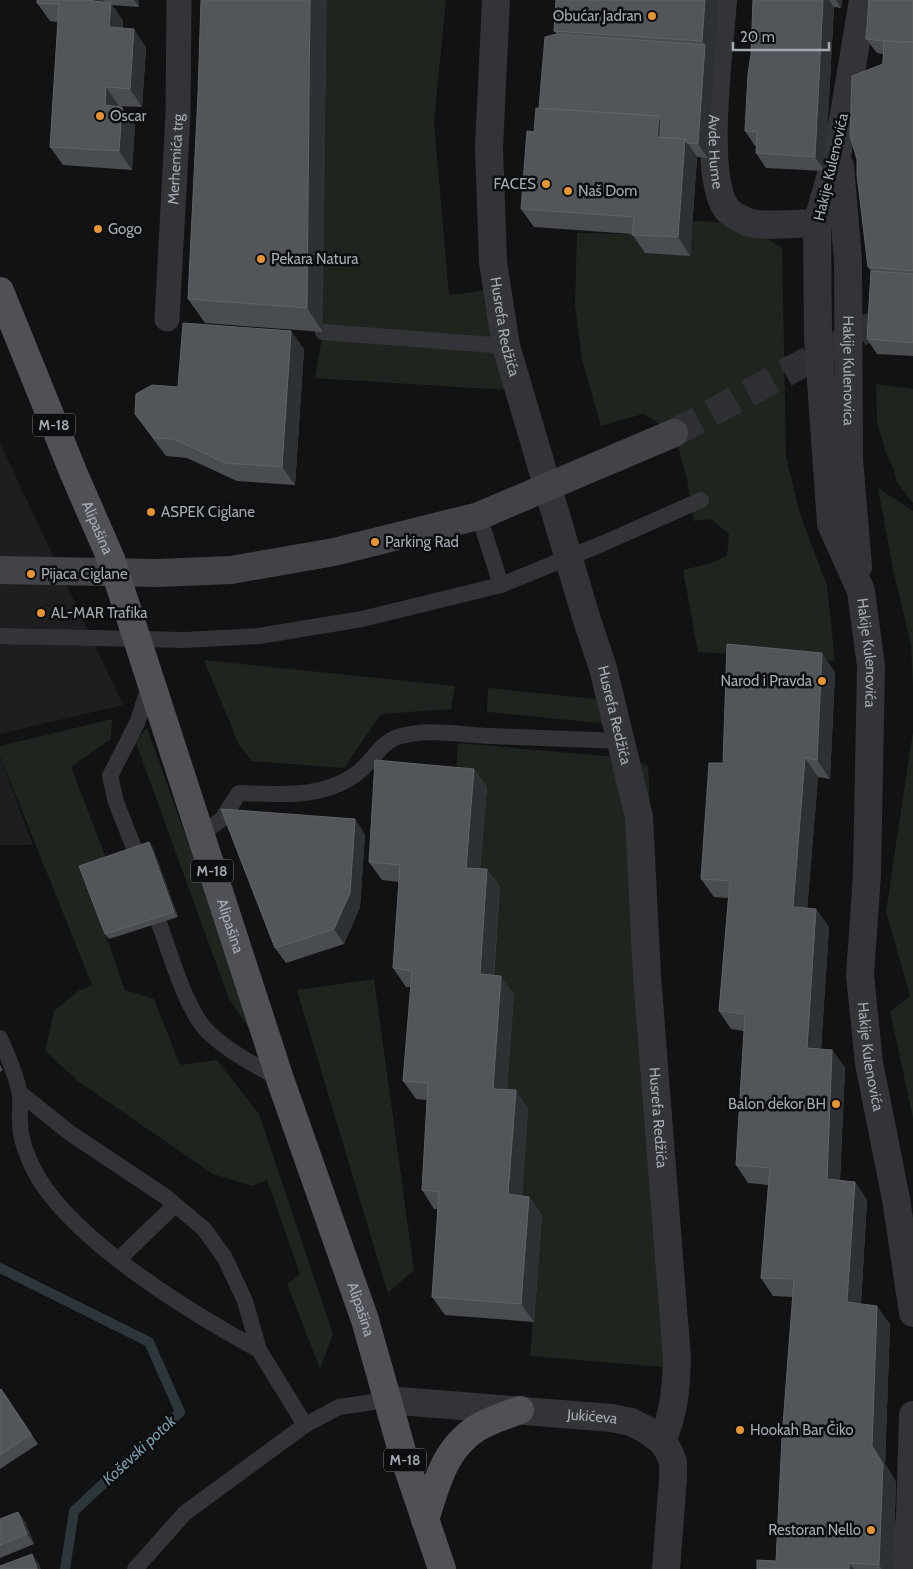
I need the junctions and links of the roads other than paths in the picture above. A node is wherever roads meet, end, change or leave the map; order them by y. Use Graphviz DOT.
graph roads {
  1 [pos="179,0"];
  2 [pos="496,0"];
  3 [pos="723,0"];
  4 [pos="863,0"];
  5 [pos="838,150"];
  6 [pos="817,223"];
  7 [pos="0,291"];
  8 [pos="167,319"];
  9 [pos="324,332"];
  10 [pos="506,346"];
  11 [pos="674,433"];
  12 [pos="701,500"];
  13 [pos="479,516"];
  14 [pos="0,570"];
  15 [pos="500,585"];
  16 [pos="861,591"];
  17 [pos="0,636"];
  18 [pos="150,684"];
  19 [pos="620,741"];
  20 [pos="201,835"];
  21 [pos="136,853"];
  22 [pos="159,923"];
  23 [pos="0,1038"];
  24 [pos="280,1079"];
  25 [pos="20,1093"];
  26 [pos="175,1206"];
  27 [pos="119,1259"];
  28 [pos="913,1313"];
  29 [pos="259,1350"];
  30 [pos="387,1400"];
  31 [pos="520,1410"];
  32 [pos="913,1415"];
  33 [pos="305,1426"];
  34 [pos="662,1441"];
  35 [pos="426,1520"];
  36 [pos="135,1569"];
  37 [pos="442,1569"];
  38 [pos="666,1569"];
  39 [pos="904,1569"];
  1 -- 8 [label="street, Merhemića trg"];
  2 -- 10 [label="street, Husrefa Redžića"];
  3 -- 6 [label="street, Avde Hume"];
  4 -- 5 [label="street, Hakije Kulenovića"];
  5 -- 6 [label="street, Hakije Kulenovića"];
  5 -- 16 [label="street, Hakije Kulenovica"];
  6 -- 16 [label="street, Hakije Kulenovića"];
  7 -- 18 [label="main road, Alipašina / M-18"];
  9 -- 10 [label="lane"];
  10 -- 19 [label="street, Husrefa Redžića"];
  11 -- 13 [label="main road"];
  12 -- 15 [label="lane"];
  13 -- 14 [label="main road"];
  13 -- 15 [label="lane"];
  15 -- 17 [label="lane"];
  16 -- 28 [label="street, Hakije Kulenovića"];
  18 -- 20 [label="main road, Alipašina / M-18"];
  18 -- 21 [label="lane"];
  19 -- 20 [label="lane"];
  19 -- 34 [label="street, Husrefa Redžića"];
  20 -- 24 [label="main road, Alipašina / M-18"];
  22 -- 24 [label="lane"];
  23 -- 25 [label="lane"];
  24 -- 30 [label="main road, Alipašina / M-18"];
  25 -- 26 [label="lane"];
  25 -- 27 [label="lane"];
  26 -- 27 [label="lane"];
  26 -- 29 [label="lane"];
  27 -- 29 [label="lane"];
  29 -- 33 [label="lane"];
  30 -- 31 [label="street, Jukićeva"];
  30 -- 33 [label="lane"];
  30 -- 35 [label="main road, Alipašina / M-18"];
  31 -- 34 [label="street, Jukićeva"];
  31 -- 35 [label="main road"];
  32 -- 39 [label="street"];
  33 -- 36 [label="lane"];
  34 -- 38 [label="street"];
  35 -- 37 [label="main road, Alipašina / M-18"];
}
